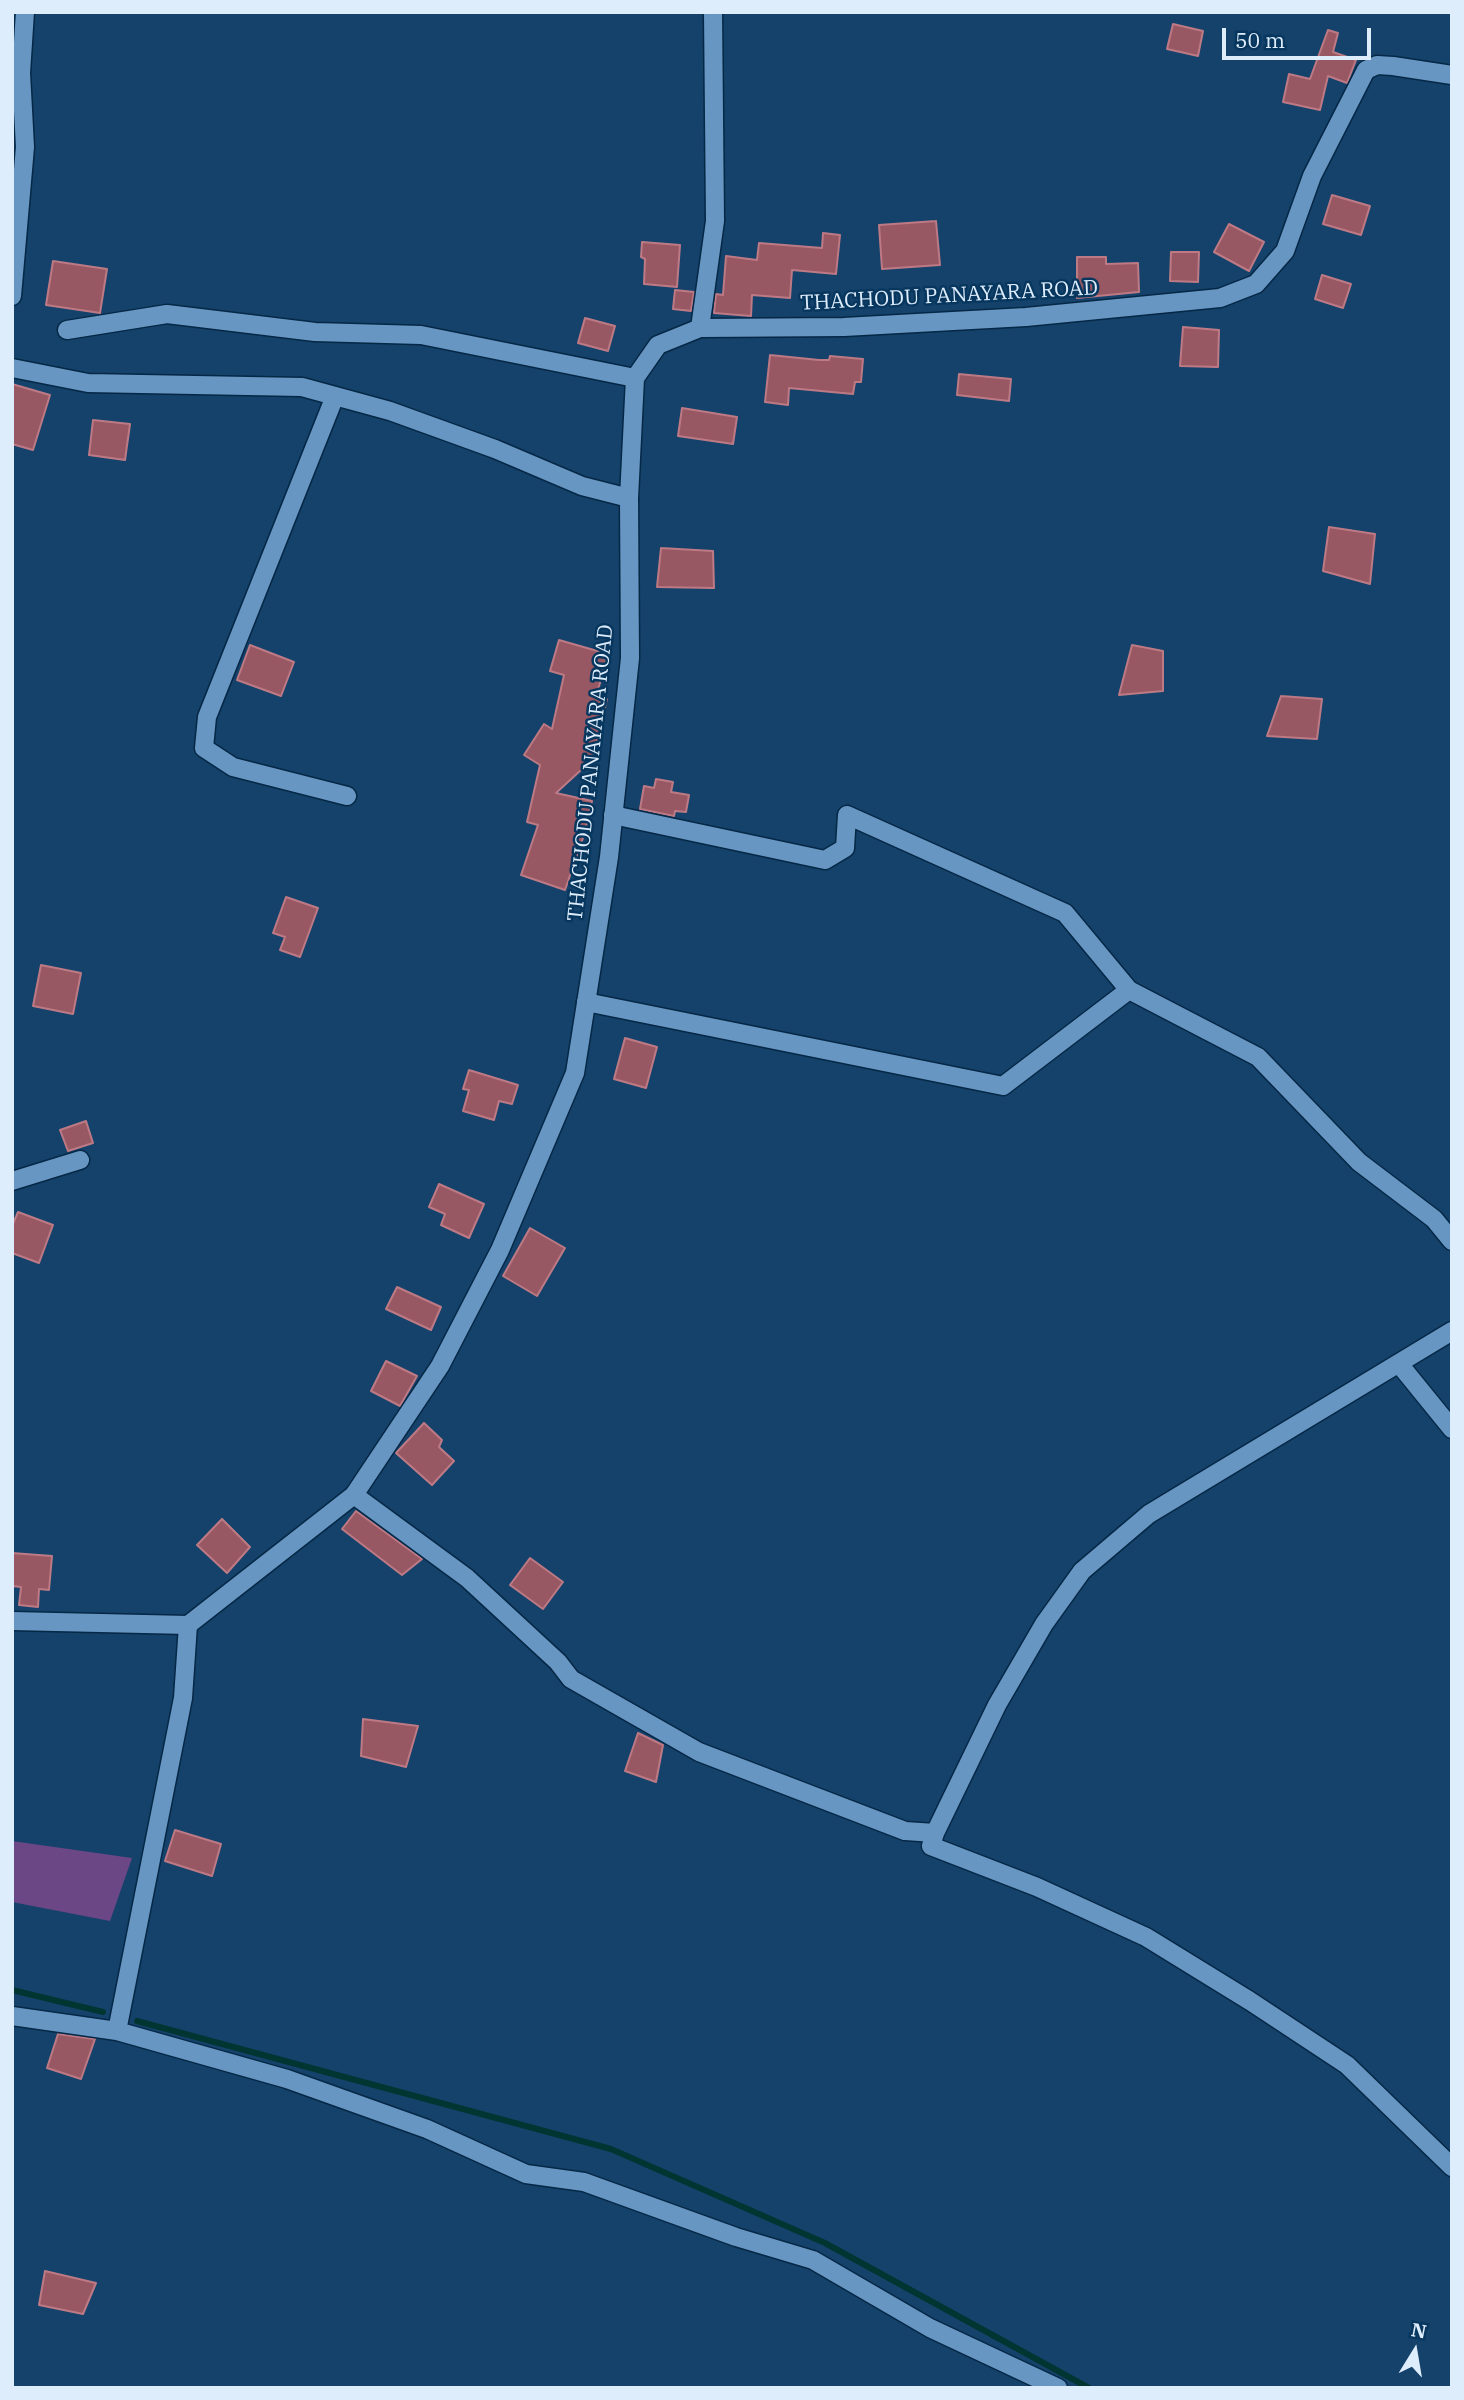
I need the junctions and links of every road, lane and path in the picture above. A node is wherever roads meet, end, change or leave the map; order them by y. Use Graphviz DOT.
graph roads {
  1 [pos="25,12"];
  2 [pos="713,12"];
  3 [pos="1452,75"];
  4 [pos="12,296"];
  5 [pos="700,328"];
  6 [pos="67,330"];
  7 [pos="12,368"];
  8 [pos="635,378"];
  9 [pos="334,396"];
  10 [pos="629,498"];
  11 [pos="347,796"];
  12 [pos="613,816"];
  13 [pos="1129,989"];
  14 [pos="586,1002"];
  15 [pos="80,1160"];
  16 [pos="12,1181"];
  17 [pos="1452,1241"];
  18 [pos="1452,1331"];
  19 [pos="1400,1365"];
  20 [pos="1452,1429"];
  21 [pos="354,1495"];
  22 [pos="12,1621"];
  23 [pos="188,1625"];
  24 [pos="935,1833"];
  25 [pos="12,2016"];
  26 [pos="117,2031"];
  27 [pos="1452,2167"];
  28 [pos="1058,2388"];
  1 -- 4 [label="street"];
  2 -- 5 [label="street"];
  3 -- 5 [label="street, THACHODU PANAYARA ROAD"];
  5 -- 8 [label="street, THACHODU PANAYARA ROAD"];
  6 -- 8 [label="street"];
  7 -- 9 [label="street"];
  8 -- 10 [label="street, THACHODU PANAYARA ROAD"];
  9 -- 10 [label="street"];
  9 -- 11 [label="street"];
  10 -- 12 [label="street, THACHODU PANAYARA ROAD"];
  12 -- 13 [label="street"];
  12 -- 14 [label="street, THACHODU PANAYARA ROAD"];
  13 -- 14 [label="street"];
  13 -- 17 [label="street"];
  14 -- 21 [label="street, THACHODU PANAYARA ROAD"];
  15 -- 16 [label="street"];
  18 -- 19 [label="street"];
  19 -- 20 [label="street"];
  19 -- 24 [label="street"];
  21 -- 23 [label="street, THACHODU PANAYARA ROAD"];
  21 -- 24 [label="street"];
  22 -- 23 [label="street"];
  23 -- 26 [label="street"];
  24 -- 27 [label="street"];
  25 -- 26 [label="street"];
  26 -- 28 [label="street"];
}
